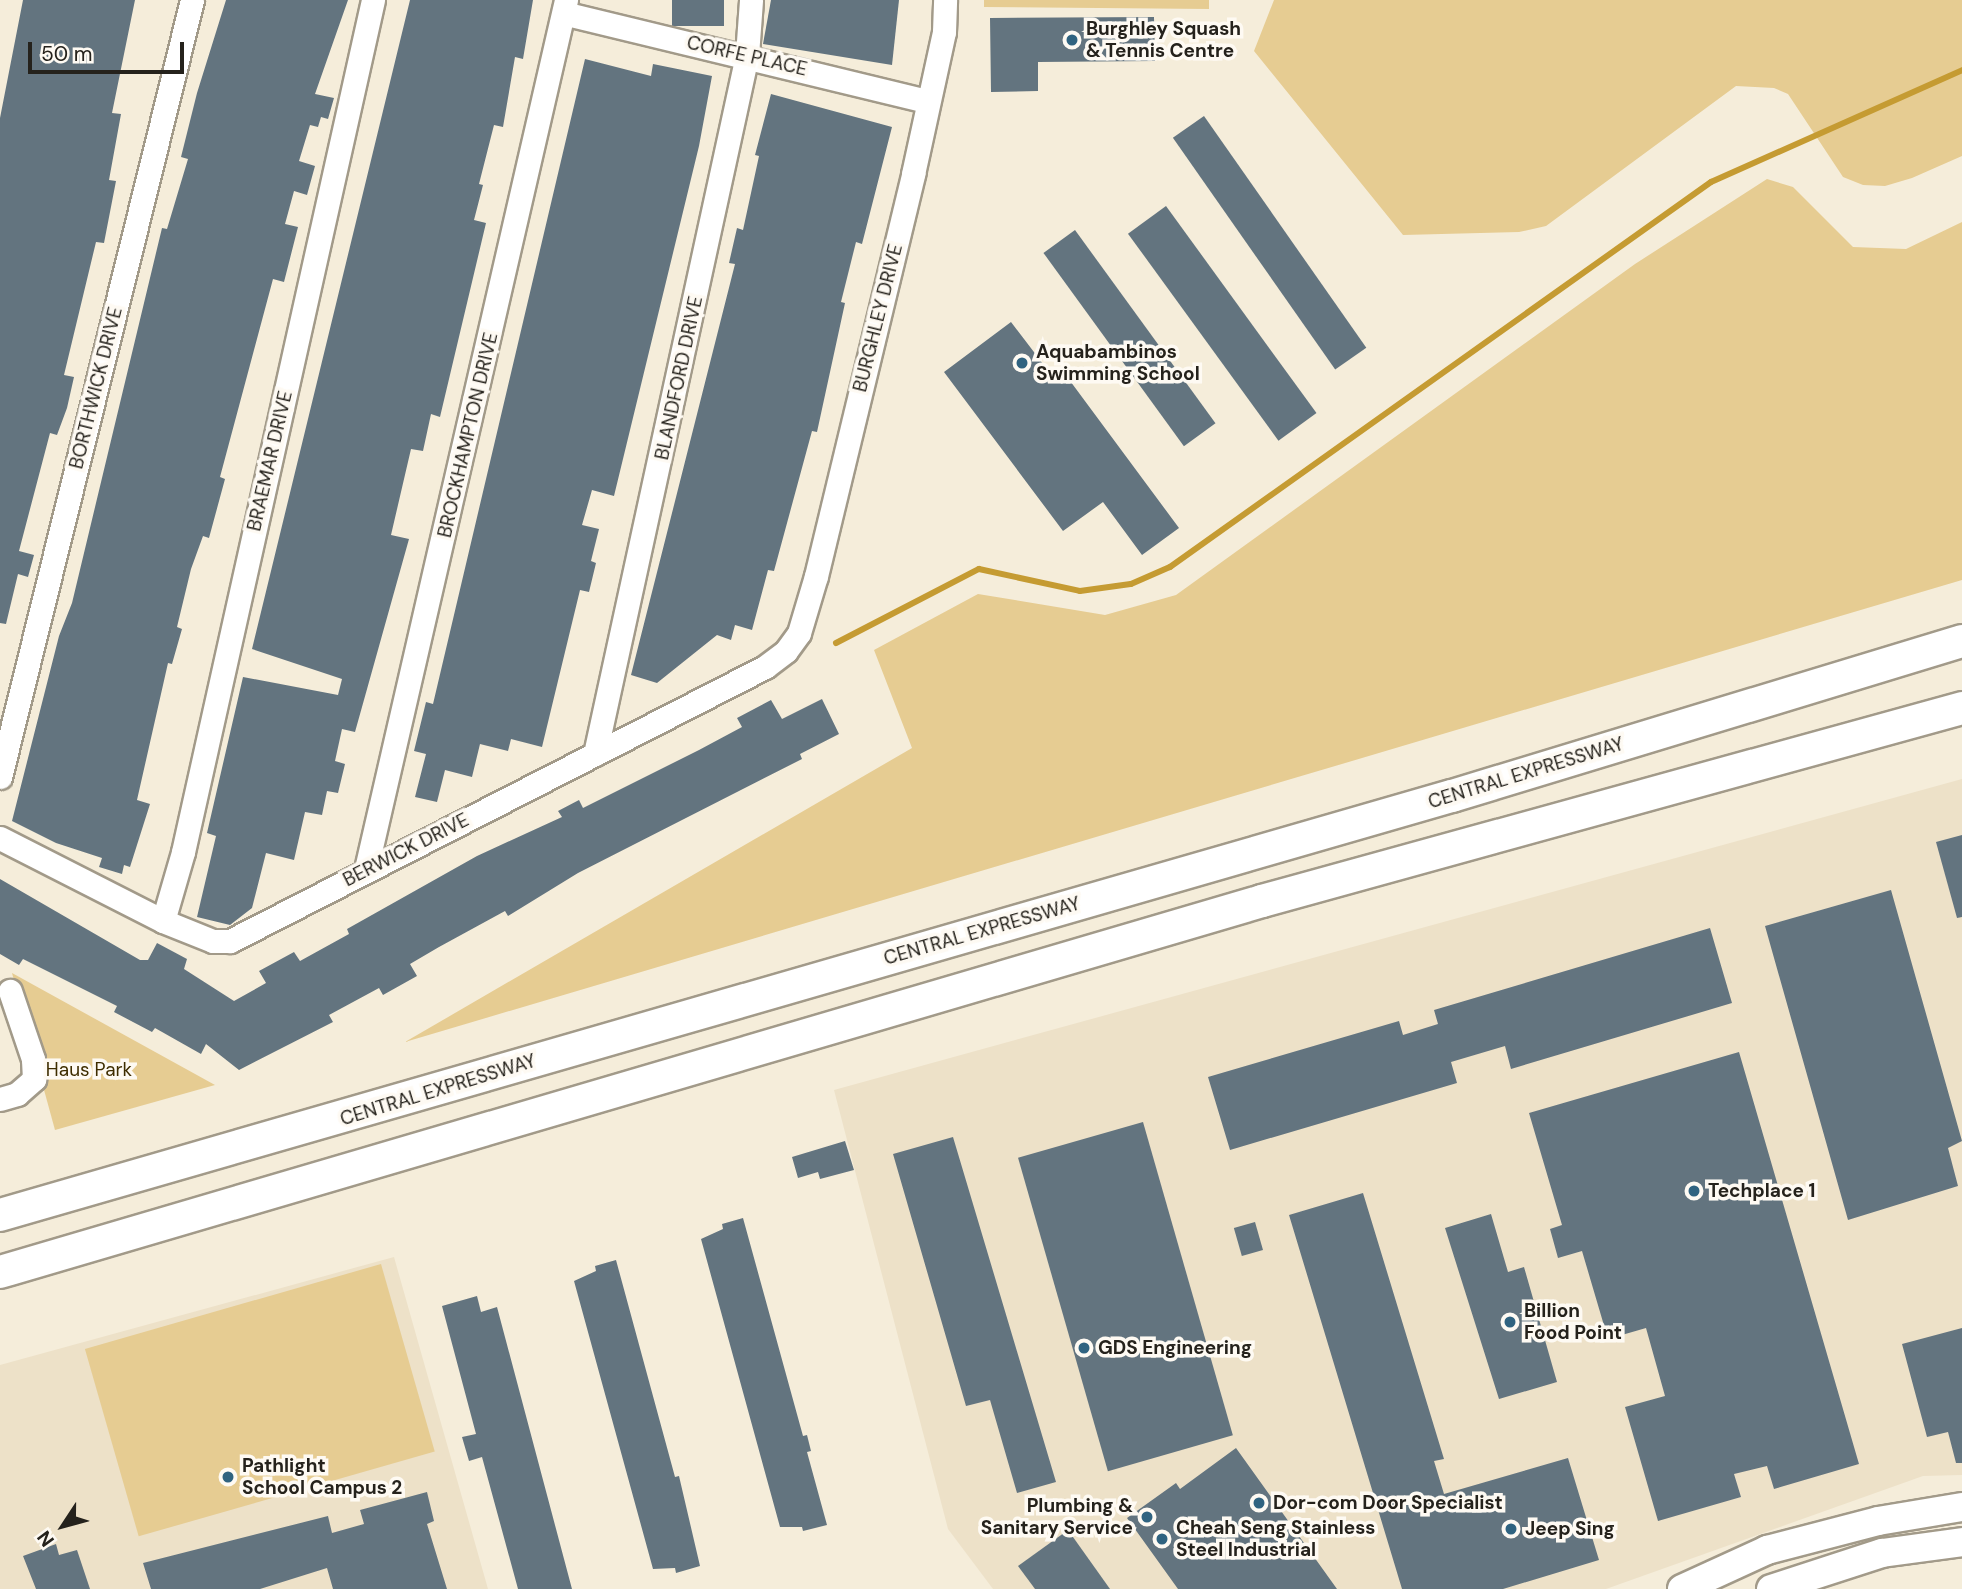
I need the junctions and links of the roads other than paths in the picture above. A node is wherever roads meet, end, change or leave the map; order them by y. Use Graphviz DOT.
graph roads {
  1 [pos="192,0"];
  2 [pos="373,0"];
  3 [pos="751,0"];
  4 [pos="945,0"];
  5 [pos="567,7"];
  6 [pos="747,55"];
  7 [pos="926,101"];
  8 [pos="799,633"];
  9 [pos="1962,641"];
  10 [pos="1962,708"];
  11 [pos="595,754"];
  12 [pos="0,777"];
  13 [pos="0,838"];
  14 [pos="366,869"];
  15 [pos="163,921"];
  16 [pos="10,991"];
  17 [pos="9,1096"];
  18 [pos="0,1215"];
  19 [pos="0,1272"];
  20 [pos="1962,1507"];
  21 [pos="1962,1542"];
  22 [pos="1682,1589"];
  23 [pos="1771,1589"];
  1 -- 12 [label="street, BORTHWICK DRIVE"];
  2 -- 15 [label="street, BRAEMAR DRIVE"];
  3 -- 6 [label="street, BLANDFORD DRIVE"];
  4 -- 7 [label="street, BURGHLEY DRIVE"];
  5 -- 6 [label="street, CORFE PLACE"];
  5 -- 14 [label="street, BROCKHAMPTON DRIVE"];
  6 -- 7 [label="street, CORFE PLACE"];
  6 -- 11 [label="street, BLANDFORD DRIVE"];
  7 -- 8 [label="street, BURGHLEY DRIVE"];
  8 -- 11 [label="street, BERWICK DRIVE"];
  9 -- 18 [label="highway, CENTRAL EXPRESSWAY"];
  10 -- 19 [label="highway"];
  11 -- 14 [label="street, BERWICK DRIVE"];
  13 -- 15 [label="street, BERWICK DRIVE"];
  14 -- 15 [label="street, BERWICK DRIVE"];
  16 -- 17 [label="street"];
  20 -- 22 [label="main road"];
  21 -- 23 [label="main road"];
}
